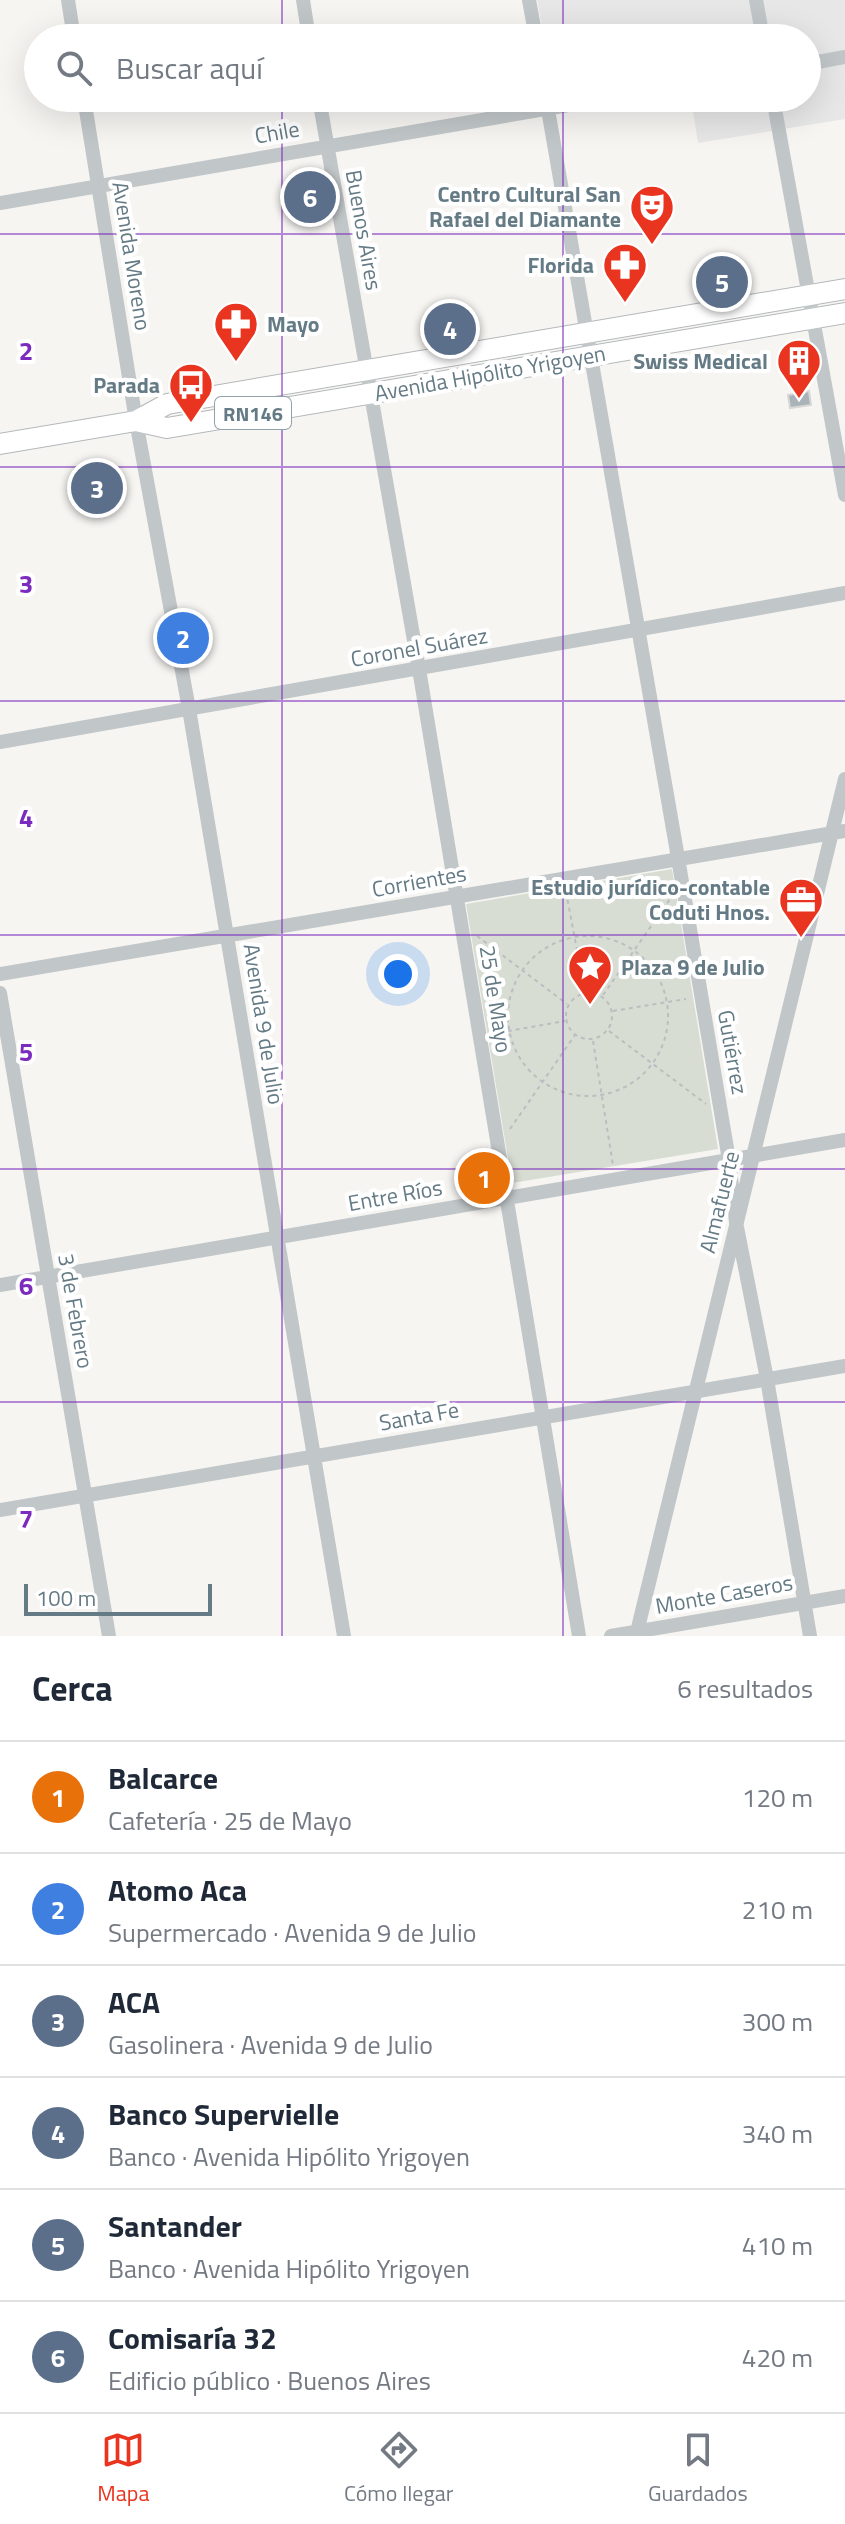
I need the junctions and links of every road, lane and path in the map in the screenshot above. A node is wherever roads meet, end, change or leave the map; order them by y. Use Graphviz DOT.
graph roads {
  1 [pos="68,0"];
  2 [pos="303,0"];
  3 [pos="529,0"];
  4 [pos="756,0"];
  5 [pos="72,24"];
  6 [pos="307,24"];
  7 [pos="533,24"];
  8 [pos="760,24"];
  9 [pos="845,57"];
  10 [pos="821,61"];
  11 [pos="86,112"];
  12 [pos="321,112"];
  13 [pos="501,112"];
  14 [pos="548,112"];
  15 [pos="775,112"];
  16 [pos="327,146"];
  17 [pos="99,187"];
  18 [pos="0,203"];
  19 [pos="845,289"];
  20 [pos="808,295"];
  21 [pos="845,313"];
  22 [pos="812,319"];
  23 [pos="585,333"];
  24 [pos="589,356"];
  25 [pos="366,370"];
  26 [pos="370,394"];
  27 [pos="136,421"];
  28 [pos="0,444"];
  29 [pos="845,495"];
  30 [pos="845,593"];
  31 [pos="638,631"];
  32 [pos="419,669"];
  33 [pos="189,709"];
  34 [pos="0,742"];
  35 [pos="845,779"];
  36 [pos="838,832"];
  37 [pos="678,858"];
  38 [pos="565,887"];
  39 [pos="676,890"];
  40 [pos="457,896"];
  41 [pos="470,931"];
  42 [pos="227,937"];
  43 [pos="574,938"];
  44 [pos="634,950"];
  45 [pos="523,971"];
  46 [pos="0,974"];
  47 [pos="0,993"];
  48 [pos="585,993"];
  49 [pos="602,996"];
  50 [pos="694,998"];
  51 [pos="667,1002"];
  52 [pos="568,1005"];
  53 [pos="612,1011"];
  54 [pos="566,1021"];
  55 [pos="510,1031"];
  56 [pos="608,1031"];
  57 [pos="488,1035"];
  58 [pos="575,1035"];
  59 [pos="592,1040"];
  60 [pos="652,1064"];
  61 [pos="542,1082"];
  62 [pos="602,1095"];
  63 [pos="712,1109"];
  64 [pos="504,1136"];
  65 [pos="845,1140"];
  66 [pos="753,1156"];
  67 [pos="729,1160"];
  68 [pos="614,1180"];
  69 [pos="505,1199"];
  70 [pos="736,1222"];
  71 [pos="277,1238"];
  72 [pos="48,1277"];
  73 [pos="0,1285"];
  74 [pos="845,1366"];
  75 [pos="767,1379"];
  76 [pos="695,1390"];
  77 [pos="542,1417"];
  78 [pos="314,1456"];
  79 [pos="86,1495"];
  80 [pos="0,1510"];
  81 [pos="845,1596"];
  82 [pos="804,1603"];
  83 [pos="636,1634"];
  84 [pos="109,1636"];
  85 [pos="344,1636"];
  86 [pos="579,1636"];
  87 [pos="611,1636"];
  88 [pos="810,1636"];
  1 -- 5 [label="street"];
  2 -- 6 [label="street"];
  3 -- 7 [label="street"];
  4 -- 8 [label="street"];
  9 -- 10 [label="street"];
  11 -- 17 [label="street, Avenida Moreno"];
  12 -- 16 [label="street, Buenos Aires"];
  13 -- 16 [label="street, Chile"];
  14 -- 23 [label="street, Gutiérrez"];
  15 -- 20 [label="street"];
  16 -- 17 [label="street, Chile"];
  16 -- 25 [label="street, Buenos Aires"];
  17 -- 18 [label="street, Chile"];
  17 -- 27 [label="street, Avenida Moreno"];
  19 -- 20 [label="highway, Avenida Hipólito Yrigoyen / RN146"];
  20 -- 22 [label="street"];
  20 -- 23 [label="highway, Avenida Hipólito Yrigoyen / RN146"];
  21 -- 22 [label="highway, Avenida Hipólito Yrigoyen / RN146"];
  22 -- 24 [label="highway, Avenida Hipólito Yrigoyen / RN146"];
  22 -- 29 [label="street"];
  23 -- 24 [label="street, Gutiérrez"];
  23 -- 25 [label="highway, Avenida Hipólito Yrigoyen / RN146"];
  24 -- 26 [label="highway, Avenida Hipólito Yrigoyen / RN146"];
  24 -- 31 [label="street, Gutiérrez"];
  25 -- 26 [label="street, 25 de Mayo"];
  25 -- 27 [label="highway, Avenida Hipólito Yrigoyen / RN146"];
  26 -- 27 [label="highway, Avenida Hipólito Yrigoyen / RN146"];
  26 -- 32 [label="street, 25 de Mayo"];
  27 -- 28 [label="highway, Avenida Hipólito Yrigoyen / RN146"];
  27 -- 33 [label="street, Avenida 9 de Julio"];
  30 -- 31 [label="street, Coronel Suárez"];
  31 -- 32 [label="street, Coronel Suárez"];
  31 -- 37 [label="street, Gutiérrez"];
  32 -- 33 [label="street, Coronel Suárez"];
  32 -- 40 [label="street, 25 de Mayo"];
  33 -- 34 [label="street, Coronel Suárez"];
  33 -- 42 [label="street, Avenida 9 de Julio"];
  35 -- 36 [label="street, Almafuerte"];
  36 -- 37 [label="street, Corrientes"];
  36 -- 66 [label="street, Almafuerte"];
  37 -- 40 [label="street, Corrientes"];
  37 -- 67 [label="street, Gutiérrez"];
  38 -- 43 [label="path"];
  39 -- 44 [label="path"];
  40 -- 42 [label="street, Corrientes"];
  40 -- 69 [label="street, 25 de Mayo"];
  41 -- 45 [label="path"];
  42 -- 46 [label="street, Corrientes"];
  42 -- 71 [label="street, Avenida 9 de Julio"];
  43 -- 44 [label="path"];
  43 -- 45 [label="path"];
  43 -- 48 [label="path"];
  44 -- 49 [label="path"];
  44 -- 51 [label="path"];
  45 -- 52 [label="path"];
  45 -- 55 [label="path"];
  47 -- 72 [label="street, 3 de Febrero"];
  48 -- 49 [label="path"];
  48 -- 52 [label="path"];
  49 -- 53 [label="path"];
  50 -- 51 [label="path"];
  51 -- 53 [label="path"];
  51 -- 60 [label="path"];
  52 -- 54 [label="path"];
  53 -- 56 [label="path"];
  54 -- 55 [label="path"];
  54 -- 58 [label="path"];
  55 -- 57 [label="path"];
  55 -- 61 [label="path"];
  56 -- 59 [label="path"];
  56 -- 60 [label="path"];
  58 -- 59 [label="path"];
  58 -- 61 [label="path"];
  59 -- 62 [label="path"];
  60 -- 62 [label="path"];
  60 -- 63 [label="path"];
  61 -- 62 [label="path"];
  61 -- 64 [label="path"];
  62 -- 68 [label="path"];
  65 -- 66 [label="street, Entre Ríos"];
  66 -- 67 [label="street, Entre Ríos"];
  66 -- 70 [label="street, Almafuerte"];
  67 -- 68 [label="street, Entre Ríos"];
  67 -- 70 [label="street, Gutiérrez"];
  68 -- 69 [label="street, Entre Ríos"];
  69 -- 71 [label="street, Entre Ríos"];
  69 -- 77 [label="street, 25 de Mayo"];
  70 -- 75 [label="street, Gutiérrez"];
  70 -- 76 [label="street, Almafuerte"];
  71 -- 72 [label="street, Entre Ríos"];
  71 -- 78 [label="street, Avenida 9 de Julio"];
  72 -- 73 [label="street, Entre Ríos"];
  72 -- 79 [label="street, 3 de Febrero"];
  74 -- 75 [label="street, Santa Fe"];
  75 -- 76 [label="street, Santa Fe"];
  75 -- 82 [label="street, Gutiérrez"];
  76 -- 77 [label="street, Santa Fe"];
  76 -- 83 [label="street, Almafuerte"];
  77 -- 78 [label="street, Santa Fe"];
  77 -- 86 [label="street, 25 de Mayo"];
  78 -- 79 [label="street, Santa Fe"];
  78 -- 85 [label="street, Avenida 9 de Julio"];
  79 -- 80 [label="street, Santa Fe"];
  79 -- 84 [label="street, 3 de Febrero"];
  81 -- 82 [label="street, Monte Caseros"];
  82 -- 83 [label="street, Monte Caseros"];
  82 -- 88 [label="street, Gutiérrez"];
  83 -- 87 [label="street, Monte Caseros"];
}
